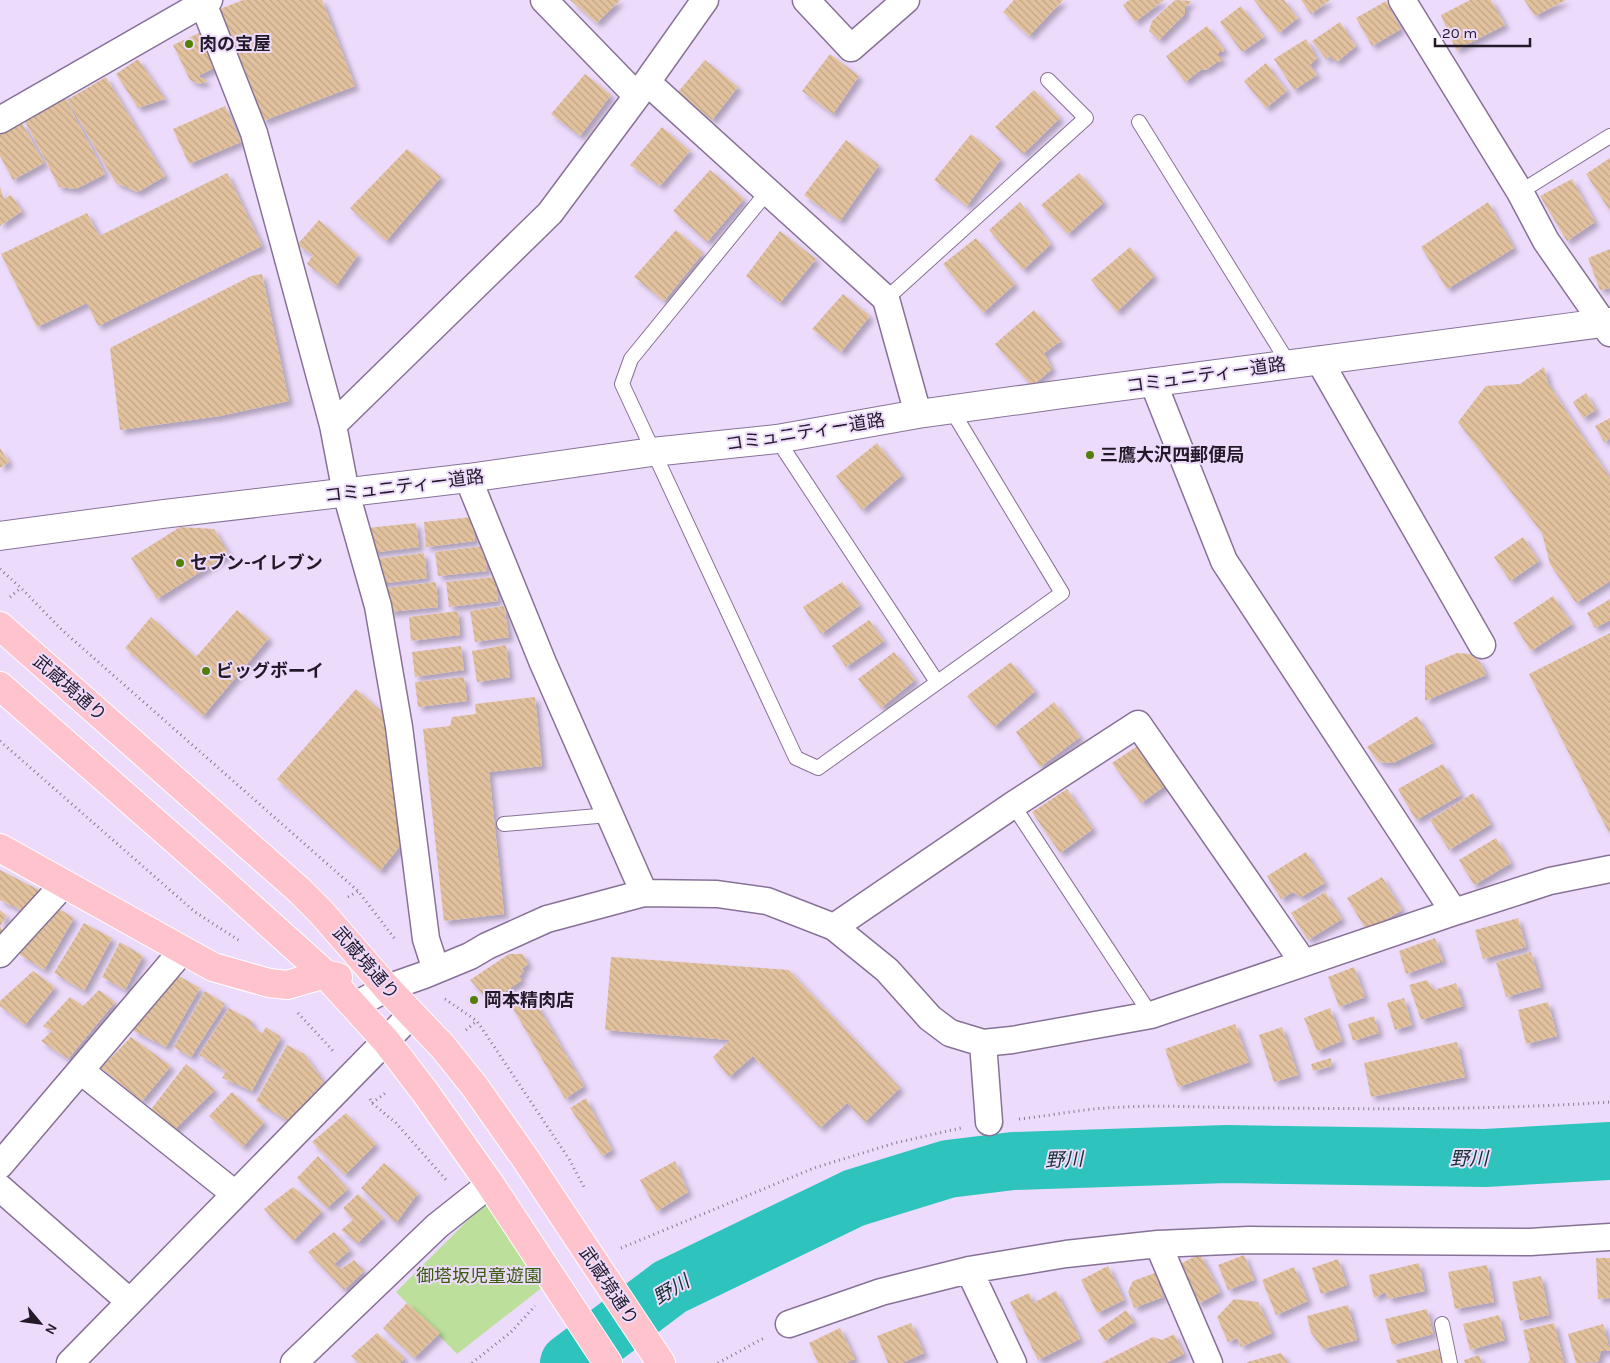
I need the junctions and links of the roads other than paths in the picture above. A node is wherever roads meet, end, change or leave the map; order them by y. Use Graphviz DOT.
graph roads {
  1 [pos="544,0"];
  2 [pos="705,0"];
  3 [pos="806,0"];
  4 [pos="906,0"];
  5 [pos="1402,0"];
  6 [pos="204,1"];
  7 [pos="1048,80"];
  8 [pos="642,89"];
  9 [pos="0,120"];
  10 [pos="1138,122"];
  11 [pos="1610,136"];
  12 [pos="768,191"];
  13 [pos="1520,192"];
  14 [pos="886,299"];
  15 [pos="1608,326"];
  16 [pos="1319,360"];
  17 [pos="1289,364"];
  18 [pos="1154,382"];
  19 [pos="950,409"];
  20 [pos="918,414"];
  21 [pos="333,425"];
  22 [pos="777,439"];
  23 [pos="652,452"];
  24 [pos="468,478"];
  25 [pos="346,493"];
  26 [pos="0,536"];
  27 [pos="0,626"];
  28 [pos="1482,645"];
  29 [pos="938,682"];
  30 [pos="0,686"];
  31 [pos="1013,805"];
  32 [pos="610,815"];
  33 [pos="504,824"];
  34 [pos="0,848"];
  35 [pos="1610,869"];
  36 [pos="64,884"];
  37 [pos="644,893"];
  38 [pos="1454,912"];
  39 [pos="834,927"];
  40 [pos="182,951"];
  41 [pos="0,954"];
  42 [pos="1303,962"];
  43 [pos="436,970"];
  44 [pos="324,974"];
  45 [pos="387,988"];
  46 [pos="354,1006"];
  47 [pos="412,1014"];
  48 [pos="1151,1015"];
  49 [pos="386,1041"];
  50 [pos="983,1043"];
  51 [pos="81,1070"];
  52 [pos="989,1122"];
  53 [pos="0,1164"];
  54 [pos="490,1184"];
  55 [pos="0,1188"];
  56 [pos="235,1194"];
  57 [pos="1610,1237"];
  58 [pos="1158,1244"];
  59 [pos="969,1270"];
  60 [pos="130,1302"];
  61 [pos="789,1324"];
  62 [pos="1442,1324"];
  63 [pos="82,1359"];
  64 [pos="294,1363"];
  65 [pos="608,1363"];
  66 [pos="661,1363"];
  67 [pos="1013,1363"];
  68 [pos="1209,1363"];
  69 [pos="1450,1363"];
  1 -- 8 [label="street"];
  2 -- 8 [label="street"];
  3 -- 4 [label="street"];
  5 -- 13 [label="street"];
  6 -- 9 [label="street"];
  6 -- 21 [label="street"];
  7 -- 14 [label="lane"];
  8 -- 12 [label="street"];
  8 -- 21 [label="street"];
  10 -- 17 [label="lane"];
  11 -- 13 [label="lane"];
  12 -- 14 [label="street"];
  12 -- 23 [label="lane"];
  13 -- 15 [label="street"];
  14 -- 20 [label="street"];
  15 -- 16 [label="street, コミュニティー道路"];
  16 -- 17 [label="street, コミュニティー道路"];
  16 -- 28 [label="street"];
  17 -- 18 [label="street, コミュニティー道路"];
  18 -- 19 [label="street, コミュニティー道路"];
  18 -- 38 [label="street"];
  19 -- 20 [label="street, コミュニティー道路"];
  19 -- 29 [label="lane"];
  20 -- 22 [label="street, コミュニティー道路"];
  21 -- 25 [label="street"];
  22 -- 23 [label="street, コミュニティー道路"];
  22 -- 29 [label="lane"];
  23 -- 24 [label="street, コミュニティー道路"];
  23 -- 29 [label="lane"];
  24 -- 25 [label="street, コミュニティー道路"];
  24 -- 32 [label="street"];
  25 -- 26 [label="street, コミュニティー道路"];
  25 -- 43 [label="street"];
  27 -- 45 [label="main road, 武蔵境通り"];
  30 -- 44 [label="main road, 武蔵境通り"];
  31 -- 39 [label="street"];
  31 -- 42 [label="street"];
  31 -- 48 [label="lane"];
  32 -- 33 [label="lane"];
  32 -- 37 [label="street"];
  34 -- 36 [label="main road"];
  35 -- 38 [label="street"];
  36 -- 40 [label="main road"];
  36 -- 41 [label="street"];
  37 -- 39 [label="street"];
  37 -- 43 [label="street"];
  38 -- 42 [label="street"];
  39 -- 50 [label="street"];
  40 -- 44 [label="main road"];
  40 -- 51 [label="street"];
  42 -- 48 [label="street"];
  43 -- 45 [label="street"];
  44 -- 45 [label="main road"];
  44 -- 46 [label="main road, 武蔵境通り"];
  45 -- 46 [label="street"];
  45 -- 47 [label="main road, 武蔵境通り"];
  46 -- 49 [label="main road, 武蔵境通り"];
  47 -- 49 [label="street"];
  47 -- 66 [label="main road, 武蔵境通り"];
  48 -- 50 [label="street"];
  49 -- 54 [label="main road, 武蔵境通り"];
  49 -- 56 [label="street"];
  50 -- 52 [label="street"];
  51 -- 53 [label="street"];
  51 -- 56 [label="street"];
  54 -- 64 [label="street"];
  54 -- 65 [label="main road, 武蔵境通り"];
  55 -- 60 [label="street"];
  56 -- 60 [label="street"];
  57 -- 58 [label="street"];
  58 -- 59 [label="street"];
  58 -- 68 [label="street"];
  59 -- 61 [label="street"];
  59 -- 67 [label="street"];
  60 -- 63 [label="street"];
  62 -- 69 [label="lane"];
}
